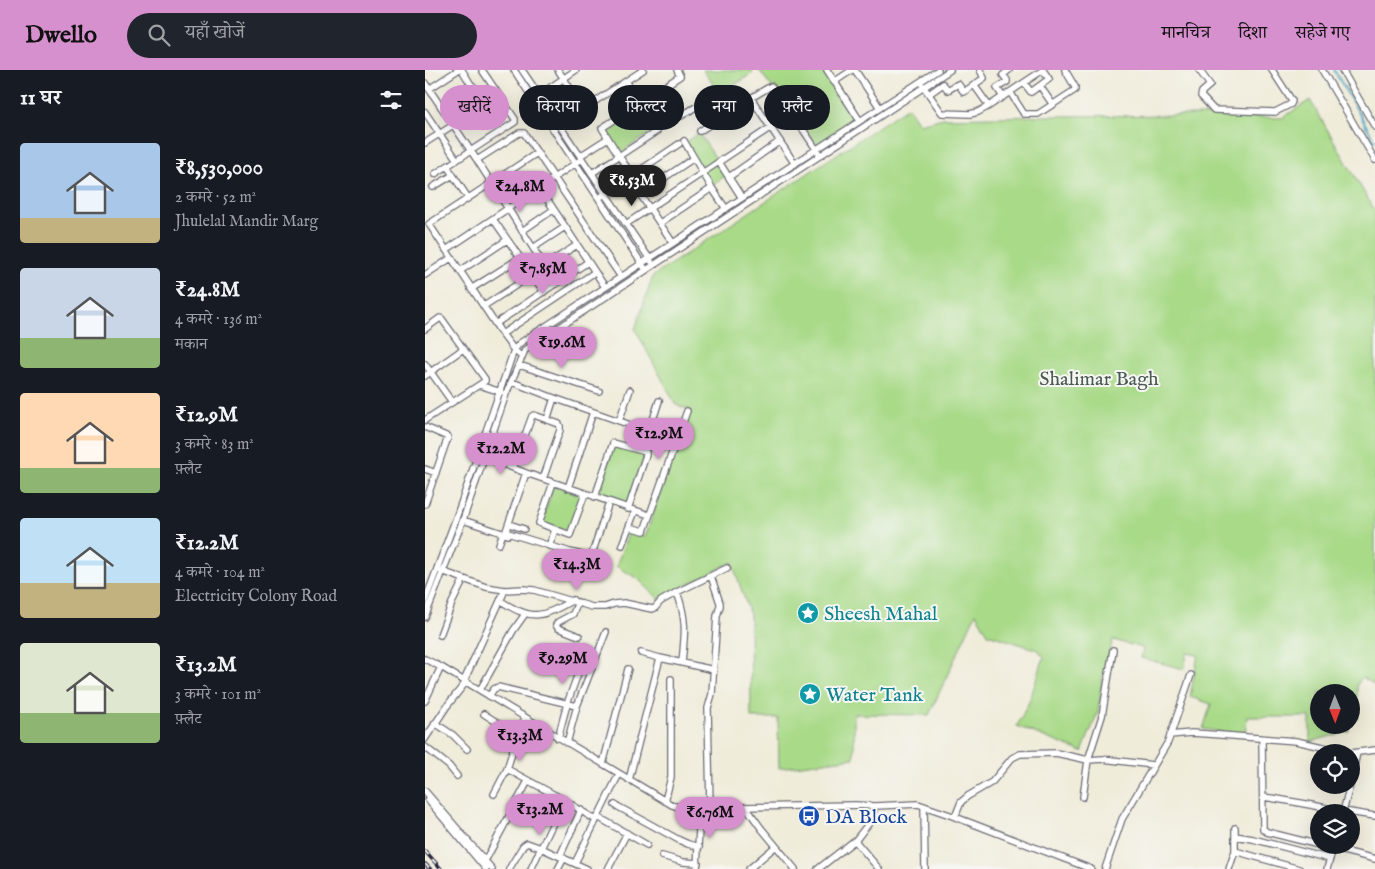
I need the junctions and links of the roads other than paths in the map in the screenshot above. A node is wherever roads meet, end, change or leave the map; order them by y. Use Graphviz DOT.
graph roads {
  1 [pos="458,70"];
  2 [pos="462,70"];
  3 [pos="483,70"];
  4 [pos="514,70"];
  5 [pos="523,70"];
  6 [pos="558,70"];
  7 [pos="576,70"];
  8 [pos="643,70"];
  9 [pos="677,70"];
  10 [pos="827,70"];
  11 [pos="853,70"];
  12 [pos="951,70"];
  13 [pos="980,70"];
  14 [pos="1009,70"];
  15 [pos="1065,70"];
  16 [pos="1199,70"];
  17 [pos="1272,70"];
  18 [pos="1323,70"];
  19 [pos="1342,70"];
  20 [pos="934,71"];
  21 [pos="634,73"];
  22 [pos="564,78"];
  23 [pos="626,81"];
  24 [pos="835,82"];
  25 [pos="425,83"];
  26 [pos="1025,83"];
  27 [pos="472,85"];
  28 [pos="524,85"];
  29 [pos="533,85"];
  30 [pos="554,85"];
  31 [pos="569,85"];
  32 [pos="629,85"];
  33 [pos="666,85"];
  34 [pos="922,85"];
  35 [pos="974,85"];
  36 [pos="1040,86"];
  37 [pos="429,89"];
  38 [pos="1010,92"];
  39 [pos="929,94"];
  40 [pos="1003,97"];
  41 [pos="598,99"];
  42 [pos="754,102"];
  43 [pos="1053,104"];
  44 [pos="440,106"];
  45 [pos="989,106"];
  46 [pos="880,108"];
  47 [pos="426,115"];
  48 [pos="764,117"];
  49 [pos="860,121"];
  50 [pos="608,124"];
  51 [pos="1375,127"];
  52 [pos="446,130"];
  53 [pos="457,130"];
  54 [pos="554,130"];
  55 [pos="562,130"];
  56 [pos="657,130"];
  57 [pos="767,130"];
  58 [pos="773,130"];
  59 [pos="803,130"];
  60 [pos="440,134"];
  61 [pos="608,138"];
  62 [pos="780,141"];
  63 [pos="425,143"];
  64 [pos="471,150"];
  65 [pos="816,150"];
  66 [pos="537,152"];
  67 [pos="619,156"];
  68 [pos="821,156"];
  69 [pos="581,157"];
  70 [pos="694,158"];
  71 [pos="457,160"];
  72 [pos="477,160"];
  73 [pos="1375,160"];
  74 [pos="719,162"];
  75 [pos="576,163"];
  76 [pos="795,164"];
  77 [pos="447,166"];
  78 [pos="592,173"];
  79 [pos="702,173"];
  80 [pos="435,174"];
  81 [pos="453,175"];
  82 [pos="631,176"];
  83 [pos="729,177"];
  84 [pos="554,178"];
  85 [pos="491,183"];
  86 [pos="433,187"];
  87 [pos="539,187"];
  88 [pos="712,188"];
  89 [pos="605,194"];
  90 [pos="640,194"];
  91 [pos="468,198"];
  92 [pos="599,198"];
  93 [pos="742,198"];
  94 [pos="729,207"];
  95 [pos="649,208"];
  96 [pos="508,209"];
  97 [pos="553,210"];
  98 [pos="736,212"];
  99 [pos="493,219"];
  100 [pos="659,223"];
  101 [pos="626,224"];
  102 [pos="427,226"];
  103 [pos="565,227"];
  104 [pos="522,231"];
  105 [pos="507,240"];
  106 [pos="673,243"];
  107 [pos="577,245"];
  108 [pos="533,248"];
  109 [pos="446,250"];
  110 [pos="451,258"];
  111 [pos="520,258"];
  112 [pos="649,258"];
  113 [pos="589,262"];
  114 [pos="642,264"];
  115 [pos="654,265"];
  116 [pos="545,266"];
  117 [pos="646,270"];
  118 [pos="460,272"];
  119 [pos="595,272"];
  120 [pos="425,275"];
  121 [pos="532,275"];
  122 [pos="621,277"];
  123 [pos="556,284"];
  124 [pos="605,287"];
  125 [pos="471,289"];
  126 [pos="544,292"];
  127 [pos="484,306"];
  128 [pos="569,311"];
  129 [pos="574,318"];
  130 [pos="495,324"];
  131 [pos="425,329"];
  132 [pos="502,334"];
  133 [pos="463,349"];
  134 [pos="514,350"];
  135 [pos="522,357"];
  136 [pos="425,364"];
  137 [pos="519,366"];
  138 [pos="431,372"];
  139 [pos="425,376"];
  140 [pos="512,382"];
  141 [pos="479,385"];
  142 [pos="630,390"];
  143 [pos="499,391"];
  144 [pos="599,392"];
  145 [pos="507,394"];
  146 [pos="554,398"];
  147 [pos="659,401"];
  148 [pos="452,402"];
  149 [pos="687,411"];
  150 [pos="593,412"];
  151 [pos="425,420"];
  152 [pos="547,420"];
  153 [pos="619,421"];
  154 [pos="425,427"];
  155 [pos="636,427"];
  156 [pos="649,432"];
  157 [pos="676,441"];
  158 [pos="629,447"];
  159 [pos="485,457"];
  160 [pos="513,468"];
  161 [pos="425,469"];
  162 [pos="436,472"];
  163 [pos="526,473"];
  164 [pos="543,480"];
  165 [pos="553,483"];
  166 [pos="568,488"];
  167 [pos="585,494"];
  168 [pos="595,498"];
  169 [pos="609,502"];
  170 [pos="425,504"];
  171 [pos="631,510"];
  172 [pos="649,516"];
  173 [pos="463,520"];
  174 [pos="509,524"];
  175 [pos="629,526"];
  176 [pos="524,529"];
  177 [pos="555,530"];
  178 [pos="503,533"];
  179 [pos="499,544"];
  180 [pos="623,545"];
  181 [pos="549,546"];
  182 [pos="584,560"];
  183 [pos="727,568"];
  184 [pos="440,571"];
  185 [pos="711,576"];
  186 [pos="463,580"];
  187 [pos="505,590"];
  188 [pos="677,592"];
  189 [pos="425,600"];
  190 [pos="501,601"];
  191 [pos="575,601"];
  192 [pos="525,614"];
  193 [pos="425,617"];
  194 [pos="607,632"];
  195 [pos="440,635"];
  196 [pos="579,636"];
  197 [pos="1113,650"];
  198 [pos="641,653"];
  199 [pos="660,658"];
  200 [pos="425,659"];
  201 [pos="682,662"];
  202 [pos="441,667"];
  203 [pos="592,668"];
  204 [pos="628,668"];
  205 [pos="714,670"];
  206 [pos="1191,675"];
  207 [pos="671,679"];
  208 [pos="465,682"];
  209 [pos="480,690"];
  210 [pos="489,696"];
  211 [pos="425,701"];
  212 [pos="567,704"];
  213 [pos="577,706"];
  214 [pos="484,714"];
  215 [pos="526,718"];
  216 [pos="435,723"];
  217 [pos="517,735"];
  218 [pos="1170,735"];
  219 [pos="558,738"];
  220 [pos="425,739"];
  221 [pos="1262,739"];
  222 [pos="567,743"];
  223 [pos="1310,745"];
  224 [pos="425,747"];
  225 [pos="467,749"];
  226 [pos="1375,750"];
  227 [pos="1360,752"];
  228 [pos="1088,760"];
  229 [pos="603,764"];
  230 [pos="1153,765"];
  231 [pos="507,769"];
  232 [pos="619,774"];
  233 [pos="457,776"];
  234 [pos="528,780"];
  235 [pos="629,780"];
  236 [pos="425,791"];
  237 [pos="494,794"];
  238 [pos="425,797"];
  239 [pos="1263,797"];
  240 [pos="1083,798"];
  241 [pos="564,800"];
  242 [pos="665,801"];
  243 [pos="1310,804"];
  244 [pos="615,805"];
  245 [pos="875,806"];
  246 [pos="924,806"];
  247 [pos="700,807"];
  248 [pos="710,807"];
  249 [pos="746,807"];
  250 [pos="581,810"];
  251 [pos="1360,814"];
  252 [pos="1375,816"];
  253 [pos="955,817"];
  254 [pos="597,818"];
  255 [pos="1235,828"];
  256 [pos="627,833"];
  257 [pos="1235,836"];
  258 [pos="855,841"];
  259 [pos="1310,843"];
  260 [pos="647,845"];
  261 [pos="776,846"];
  262 [pos="699,847"];
  263 [pos="541,848"];
  264 [pos="1235,851"];
  265 [pos="1332,854"];
  266 [pos="1356,854"];
  267 [pos="662,856"];
  268 [pos="562,857"];
  269 [pos="1330,859"];
  270 [pos="1375,860"];
  271 [pos="485,861"];
  272 [pos="575,863"];
  273 [pos="698,866"];
  274 [pos="486,869"];
  275 [pos="492,869"];
  276 [pos="509,869"];
  277 [pos="531,869"];
  278 [pos="559,869"];
  279 [pos="585,869"];
  280 [pos="608,869"];
  281 [pos="749,869"];
  282 [pos="795,869"];
  283 [pos="819,869"];
  284 [pos="879,869"];
  285 [pos="925,869"];
  286 [pos="1091,869"];
  287 [pos="1105,869"];
  288 [pos="1229,869"];
  289 [pos="1299,869"];
  290 [pos="1327,869"];
  1 -- 37 [label="street"];
  2 -- 27 [label="street"];
  3 -- 64 [label="street"];
  4 -- 28 [label="street"];
  5 -- 29 [label="street"];
  6 -- 22 [label="street"];
  7 -- 22 [label="street"];
  8 -- 21 [label="street"];
  9 -- 33 [label="street"];
  10 -- 24 [label="street"];
  11 -- 24 [label="street"];
  11 -- 46 [label="street"];
  12 -- 34 [label="street"];
  13 -- 35 [label="street"];
  14 -- 40 [label="street"];
  15 -- 43 [label="street"];
  16 -- 17 [label="street"];
  18 -- 73 [label="street"];
  19 -- 51 [label="street"];
  20 -- 34 [label="street"];
  21 -- 23 [label="street"];
  22 -- 30 [label="street"];
  22 -- 31 [label="street"];
  23 -- 32 [label="street"];
  23 -- 41 [label="street"];
  24 -- 49 [label="street"];
  25 -- 37 [label="street"];
  26 -- 36 [label="street"];
  26 -- 36 [label="street"];
  26 -- 38 [label="street"];
  34 -- 39 [label="street"];
  34 -- 46 [label="street"];
  34 -- 68 [label="street"];
  35 -- 39 [label="street"];
  35 -- 45 [label="street"];
  36 -- 43 [label="street"];
  37 -- 44 [label="street"];
  38 -- 40 [label="street"];
  38 -- 43 [label="street"];
  39 -- 45 [label="street"];
  40 -- 45 [label="street"];
  42 -- 48 [label="street"];
  46 -- 49 [label="street"];
  47 -- 60 [label="street"];
  49 -- 65 [label="street"];
  50 -- 61 [label="street"];
  52 -- 60 [label="street"];
  53 -- 64 [label="street"];
  54 -- 75 [label="street"];
  55 -- 69 [label="street"];
  56 -- 67 [label="street"];
  57 -- 74 [label="street"];
  58 -- 62 [label="street"];
  59 -- 65 [label="street"];
  60 -- 63 [label="street"];
  60 -- 71 [label="street"];
  61 -- 67 [label="street"];
  61 -- 69 [label="street"];
  62 -- 76 [label="street"];
  62 -- 83 [label="street"];
  64 -- 71 [label="street"];
  64 -- 72 [label="street"];
  65 -- 68 [label="street"];
  65 -- 76 [label="street"];
  66 -- 72 [label="street"];
  66 -- 84 [label="street"];
  66 -- 85 [label="street"];
  67 -- 78 [label="street"];
  67 -- 82 [label="street"];
  68 -- 98 [label="street"];
  69 -- 75 [label="street"];
  69 -- 78 [label="street"];
  70 -- 79 [label="street"];
  70 -- 82 [label="street"];
  70 -- 90 [label="street"];
  71 -- 77 [label="street"];
  72 -- 85 [label="street"];
  74 -- 79 [label="street"];
  74 -- 83 [label="street"];
  75 -- 84 [label="street"];
  75 -- 92 [label="street"];
  76 -- 93 [label="street"];
  77 -- 80 [label="street"];
  77 -- 81 [label="street"];
  78 -- 89 [label="street"];
  79 -- 88 [label="street"];
  79 -- 95 [label="street"];
  81 -- 86 [label="street"];
  81 -- 91 [label="street"];
  82 -- 89 [label="street"];
  82 -- 90 [label="street"];
  83 -- 93 [label="street"];
  84 -- 87 [label="street"];
  84 -- 122 [label="street"];
  85 -- 91 [label="street"];
  85 -- 96 [label="street"];
  87 -- 96 [label="street"];
  87 -- 97 [label="street"];
  88 -- 94 [label="street"];
  88 -- 100 [label="street"];
  89 -- 92 [label="street"];
  89 -- 101 [label="street"];
  90 -- 95 [label="street"];
  91 -- 102 [label="street"];
  92 -- 114 [label="street"];
  93 -- 94 [label="street"];
  94 -- 98 [label="street"];
  94 -- 106 [label="street"];
  95 -- 100 [label="street"];
  95 -- 101 [label="street"];
  96 -- 99 [label="street"];
  96 -- 104 [label="street"];
  97 -- 103 [label="street"];
  97 -- 104 [label="street"];
  98 -- 115 [label="street"];
  99 -- 105 [label="street"];
  99 -- 109 [label="street"];
  100 -- 106 [label="street"];
  101 -- 112 [label="street"];
  102 -- 109 [label="street"];
  103 -- 107 [label="street"];
  103 -- 108 [label="street"];
  104 -- 108 [label="street"];
  105 -- 111 [label="street"];
  105 -- 118 [label="street"];
  106 -- 112 [label="street"];
  107 -- 113 [label="street"];
  107 -- 116 [label="street"];
  108 -- 116 [label="street"];
  109 -- 110 [label="street"];
  110 -- 118 [label="street"];
  110 -- 120 [label="street"];
  111 -- 121 [label="street"];
  111 -- 125 [label="street"];
  112 -- 114 [label="street"];
  112 -- 115 [label="street"];
  113 -- 119 [label="street"];
  113 -- 123 [label="street"];
  114 -- 117 [label="street"];
  114 -- 122 [label="street"];
  115 -- 117 [label="street"];
  116 -- 123 [label="street"];
  117 -- 129 [label="street"];
  118 -- 125 [label="street"];
  119 -- 124 [label="street"];
  119 -- 132 [label="street"];
  121 -- 126 [label="street"];
  121 -- 127 [label="street"];
  122 -- 124 [label="street"];
  123 -- 126 [label="street"];
  124 -- 128 [label="street"];
  125 -- 127 [label="street"];
  126 -- 130 [label="street"];
  127 -- 130 [label="street"];
  128 -- 129 [label="street"];
  128 -- 134 [label="street"];
  129 -- 135 [label="street"];
  130 -- 132 [label="street"];
  131 -- 133 [label="street"];
  132 -- 134 [label="street"];
  133 -- 138 [label="street"];
  133 -- 141 [label="street"];
  134 -- 135 [label="street"];
  134 -- 143 [label="street"];
  135 -- 137 [label="street"];
  136 -- 138 [label="street"];
  137 -- 140 [label="street"];
  137 -- 144 [label="street"];
  138 -- 139 [label="street"];
  138 -- 148 [label="street"];
  140 -- 145 [label="street"];
  140 -- 146 [label="street"];
  141 -- 143 [label="street"];
  141 -- 148 [label="street"];
  142 -- 153 [label="street"];
  143 -- 145 [label="street"];
  143 -- 184 [label="street"];
  145 -- 159 [label="street"];
  146 -- 150 [label="street"];
  146 -- 152 [label="street"];
  147 -- 156 [label="street"];
  148 -- 151 [label="street"];
  149 -- 157 [label="street"];
  150 -- 153 [label="street"];
  150 -- 166 [label="street"];
  152 -- 160 [label="street"];
  152 -- 164 [label="street"];
  153 -- 155 [label="street"];
  154 -- 162 [label="street"];
  155 -- 156 [label="street"];
  155 -- 158 [label="street"];
  156 -- 157 [label="street"];
  157 -- 172 [label="street"];
  158 -- 168 [label="street"];
  158 -- 171 [label="street"];
  159 -- 160 [label="street"];
  159 -- 173 [label="street"];
  160 -- 163 [label="street"];
  161 -- 162 [label="street"];
  162 -- 170 [label="street"];
  163 -- 164 [label="street"];
  163 -- 174 [label="street"];
  164 -- 165 [label="street"];
  165 -- 166 [label="street"];
  165 -- 177 [label="street"];
  166 -- 167 [label="street"];
  167 -- 168 [label="street"];
  167 -- 177 [label="street"];
  168 -- 169 [label="street"];
  169 -- 171 [label="street"];
  169 -- 181 [label="street"];
  171 -- 172 [label="street"];
  171 -- 175 [label="street"];
  172 -- 175 [label="street"];
  173 -- 178 [label="street"];
  173 -- 184 [label="street"];
  174 -- 176 [label="street"];
  174 -- 181 [label="street"];
  175 -- 180 [label="street"];
  177 -- 181 [label="street"];
  178 -- 179 [label="street"];
  178 -- 182 [label="street"];
  183 -- 185 [label="street"];
  184 -- 186 [label="street"];
  184 -- 189 [label="street"];
  184 -- 193 [label="street"];
  185 -- 188 [label="street"];
  185 -- 205 [label="street"];
  186 -- 187 [label="street"];
  186 -- 195 [label="street"];
  187 -- 190 [label="street"];
  187 -- 191 [label="street"];
  188 -- 191 [label="street"];
  188 -- 201 [label="street"];
  190 -- 192 [label="street"];
  190 -- 208 [label="street"];
  191 -- 192 [label="street"];
  191 -- 196 [label="street"];
  192 -- 209 [label="street"];
  194 -- 203 [label="street"];
  197 -- 228 [label="street"];
  198 -- 199 [label="street"];
  199 -- 201 [label="street"];
  199 -- 235 [label="street"];
  200 -- 202 [label="street"];
  201 -- 205 [label="street"];
  202 -- 208 [label="street"];
  202 -- 211 [label="street"];
  203 -- 212 [label="street"];
  203 -- 213 [label="street"];
  204 -- 229 [label="street"];
  205 -- 248 [label="street"];
  206 -- 218 [label="street"];
  207 -- 242 [label="street"];
  208 -- 209 [label="street"];
  208 -- 216 [label="street"];
  209 -- 210 [label="street"];
  210 -- 212 [label="street"];
  210 -- 215 [label="street"];
  212 -- 213 [label="street"];
  212 -- 219 [label="street"];
  213 -- 222 [label="street"];
  214 -- 217 [label="street"];
  215 -- 217 [label="street"];
  215 -- 219 [label="street"];
  216 -- 220 [label="street"];
  216 -- 225 [label="street"];
  217 -- 231 [label="street"];
  218 -- 221 [label="street"];
  218 -- 230 [label="street"];
  219 -- 222 [label="street"];
  221 -- 223 [label="street"];
  221 -- 239 [label="street"];
  222 -- 229 [label="street"];
  224 -- 233 [label="street"];
  226 -- 227 [label="street"];
  228 -- 230 [label="street"];
  228 -- 240 [label="street"];
  228 -- 253 [label="street"];
  229 -- 232 [label="street"];
  230 -- 287 [label="street"];
  231 -- 234 [label="street"];
  231 -- 237 [label="street"];
  232 -- 235 [label="street"];
  232 -- 254 [label="street"];
  234 -- 241 [label="street"];
  234 -- 271 [label="street"];
  235 -- 242 [label="street"];
  236 -- 271 [label="street"];
  238 -- 274 [label="street"];
  239 -- 243 [label="street"];
  239 -- 259 [label="street"];
  241 -- 250 [label="street"];
  241 -- 263 [label="street"];
  242 -- 247 [label="street"];
  244 -- 262 [label="street"];
  245 -- 246 [label="street"];
  245 -- 249 [label="street"];
  245 -- 258 [label="street"];
  246 -- 253 [label="street"];
  246 -- 285 [label="street"];
  247 -- 248 [label="street"];
  247 -- 262 [label="street"];
  248 -- 249 [label="street"];
  249 -- 261 [label="street"];
  250 -- 254 [label="street"];
  250 -- 268 [label="street"];
  251 -- 252 [label="street"];
  253 -- 286 [label="street"];
  254 -- 256 [label="street"];
  254 -- 272 [label="street"];
  255 -- 257 [label="street"];
  256 -- 260 [label="street"];
  256 -- 280 [label="street"];
  257 -- 264 [label="street"];
  257 -- 269 [label="street"];
  258 -- 283 [label="street"];
  258 -- 284 [label="street"];
  261 -- 281 [label="street"];
  261 -- 282 [label="street"];
  262 -- 273 [label="street"];
  263 -- 268 [label="street"];
  263 -- 276 [label="street"];
  263 -- 277 [label="street"];
  264 -- 288 [label="street"];
  264 -- 289 [label="street"];
  265 -- 269 [label="street"];
  266 -- 270 [label="street"];
  267 -- 273 [label="street"];
  268 -- 272 [label="street"];
  268 -- 278 [label="street"];
  269 -- 290 [label="street"];
  271 -- 275 [label="street"];
  272 -- 279 [label="street"];
}
